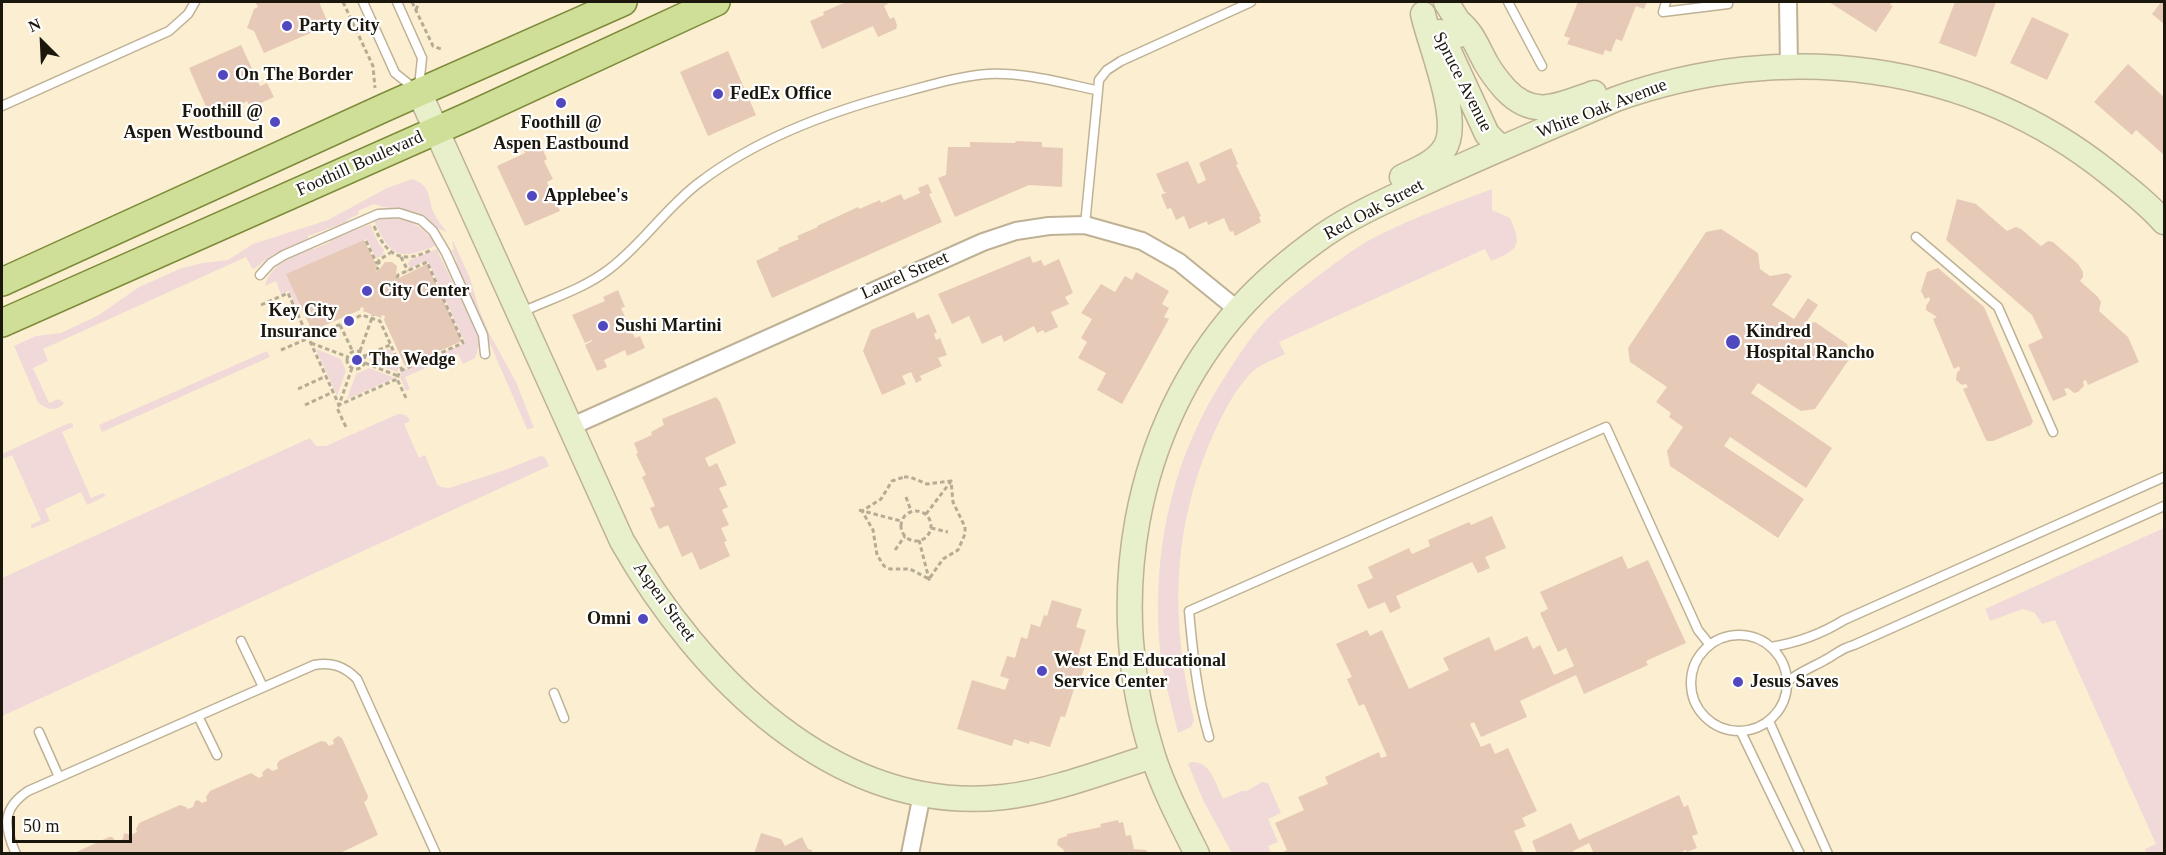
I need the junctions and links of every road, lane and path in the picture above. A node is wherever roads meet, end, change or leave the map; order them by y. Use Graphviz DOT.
graph roads {
  1 [pos="195,2"];
  2 [pos="343,2"];
  3 [pos="363,2"];
  4 [pos="397,2"];
  5 [pos="412,2"];
  6 [pos="419,2"];
  7 [pos="623,2"];
  8 [pos="716,2"];
  9 [pos="1251,2"];
  10 [pos="1508,2"];
  11 [pos="1666,2"];
  12 [pos="1728,2"];
  13 [pos="1788,2"];
  14 [pos="1420,8"];
  15 [pos="416,10"];
  16 [pos="1452,11"];
  17 [pos="441,49"];
  18 [pos="1542,66"];
  19 [pos="1789,66"];
  20 [pos="375,88"];
  21 [pos="1096,90"];
  22 [pos="419,92"];
  23 [pos="1616,99"];
  24 [pos="2,106"];
  25 [pos="436,130"];
  26 [pos="1501,148"];
  27 [pos="1382,202"];
  28 [pos="369,217"];
  29 [pos="2164,222"];
  30 [pos="1085,225"];
  31 [pos="1916,237"];
  32 [pos="366,241"];
  33 [pos="442,244"];
  34 [pos="390,253"];
  35 [pos="401,257"];
  36 [pos="379,264"];
  37 [pos="377,270"];
  38 [pos="408,271"];
  39 [pos="260,275"];
  40 [pos="398,278"];
  41 [pos="2,281"];
  42 [pos="261,305"];
  43 [pos="1238,310"];
  44 [pos="519,313"];
  45 [pos="372,317"];
  46 [pos="2,323"];
  47 [pos="340,325"];
  48 [pos="310,341"];
  49 [pos="390,345"];
  50 [pos="281,350"];
  51 [pos="360,351"];
  52 [pos="353,352"];
  53 [pos="485,354"];
  54 [pos="365,356"];
  55 [pos="348,357"];
  56 [pos="365,363"];
  57 [pos="352,368"];
  58 [pos="402,370"];
  59 [pos="326,376"];
  60 [pos="398,377"];
  61 [pos="298,388"];
  62 [pos="333,392"];
  63 [pos="407,400"];
  64 [pos="305,405"];
  65 [pos="339,405"];
  66 [pos="346,427"];
  67 [pos="570,427"];
  68 [pos="2053,432"];
  69 [pos="2164,477"];
  70 [pos="952,481"];
  71 [pos="906,497"];
  72 [pos="2164,506"];
  73 [pos="861,510"];
  74 [pos="911,511"];
  75 [pos="926,514"];
  76 [pos="902,521"];
  77 [pos="931,528"];
  78 [pos="948,532"];
  79 [pos="905,536"];
  80 [pos="920,540"];
  81 [pos="895,550"];
  82 [pos="929,581"];
  83 [pos="241,641"];
  84 [pos="1710,645"];
  85 [pos="1771,647"];
  86 [pos="1787,682"];
  87 [pos="263,687"];
  88 [pos="554,693"];
  89 [pos="198,716"];
  90 [pos="564,718"];
  91 [pos="1769,721"];
  92 [pos="39,732"];
  93 [pos="1741,732"];
  94 [pos="1209,737"];
  95 [pos="217,755"];
  96 [pos="1153,756"];
  97 [pos="59,777"];
  98 [pos="922,794"];
  99 [pos="16,854"];
  100 [pos="436,854"];
  101 [pos="910,854"];
  102 [pos="1197,854"];
  103 [pos="1800,854"];
  104 [pos="1828,854"];
  1 -- 24 [label="lane"];
  2 -- 20 [label="path"];
  3 -- 22 [label="lane, Aspen Street"];
  4 -- 22 [label="lane, Aspen Street"];
  5 -- 15 [label="path"];
  6 -- 15 [label="path"];
  7 -- 22 [label="main road"];
  8 -- 25 [label="main road, Foothill Boulevard"];
  9 -- 21 [label="lane"];
  10 -- 18 [label="lane"];
  11 -- 12 [label="lane"];
  13 -- 19 [label="street"];
  14 -- 26 [label="street, Spruce Avenue"];
  14 -- 27 [label="street"];
  15 -- 17 [label="path"];
  16 -- 23 [label="street"];
  16 -- 26 [label="street, Spruce Avenue"];
  19 -- 23 [label="street, White Oak Avenue"];
  19 -- 29 [label="street, White Oak Avenue"];
  21 -- 30 [label="lane"];
  21 -- 44 [label="lane"];
  22 -- 25 [label="street, Aspen Street"];
  22 -- 41 [label="main road"];
  23 -- 26 [label="street, White Oak Avenue"];
  25 -- 44 [label="street, Aspen Street"];
  25 -- 46 [label="main road, Foothill Boulevard"];
  26 -- 27 [label="street, Red Oak Street"];
  27 -- 43 [label="street, Red Oak Street"];
  28 -- 33 [label="lane"];
  28 -- 34 [label="path"];
  28 -- 39 [label="lane"];
  30 -- 43 [label="street, Laurel Street"];
  30 -- 67 [label="street, Laurel Street"];
  31 -- 68 [label="lane"];
  32 -- 36 [label="path"];
  33 -- 35 [label="path"];
  33 -- 53 [label="lane"];
  34 -- 35 [label="path"];
  34 -- 36 [label="path"];
  35 -- 38 [label="path"];
  36 -- 37 [label="path"];
  38 -- 40 [label="path"];
  38 -- 58 [label="path"];
  42 -- 48 [label="path"];
  43 -- 96 [label="street, Red Oak Street"];
  44 -- 67 [label="street, Aspen Street"];
  45 -- 47 [label="path"];
  45 -- 49 [label="path"];
  45 -- 51 [label="path"];
  47 -- 48 [label="path"];
  47 -- 52 [label="path"];
  48 -- 50 [label="path"];
  48 -- 55 [label="path"];
  48 -- 59 [label="path"];
  49 -- 54 [label="path"];
  49 -- 58 [label="path"];
  51 -- 52 [label="path"];
  51 -- 54 [label="path"];
  52 -- 55 [label="path"];
  54 -- 56 [label="path"];
  55 -- 57 [label="path"];
  56 -- 57 [label="path"];
  56 -- 60 [label="path"];
  57 -- 65 [label="path"];
  58 -- 60 [label="path"];
  59 -- 61 [label="path"];
  59 -- 62 [label="path"];
  60 -- 63 [label="path"];
  60 -- 65 [label="path"];
  62 -- 64 [label="path"];
  62 -- 65 [label="path"];
  65 -- 66 [label="path"];
  67 -- 98 [label="street, Aspen Street"];
  69 -- 85 [label="lane"];
  70 -- 73 [label="path"];
  70 -- 75 [label="path"];
  70 -- 82 [label="path"];
  71 -- 74 [label="path"];
  72 -- 86 [label="lane"];
  73 -- 76 [label="path"];
  73 -- 82 [label="path"];
  74 -- 75 [label="path"];
  74 -- 76 [label="path"];
  75 -- 77 [label="path"];
  76 -- 79 [label="path"];
  77 -- 78 [label="path"];
  77 -- 80 [label="path"];
  79 -- 80 [label="path"];
  79 -- 81 [label="path"];
  80 -- 82 [label="path"];
  83 -- 87 [label="lane"];
  84 -- 85 [label="lane"];
  84 -- 93 [label="lane"];
  84 -- 94 [label="lane"];
  85 -- 86 [label="lane"];
  86 -- 91 [label="lane"];
  87 -- 89 [label="lane"];
  87 -- 100 [label="lane"];
  88 -- 90 [label="lane"];
  89 -- 95 [label="lane"];
  89 -- 97 [label="lane"];
  91 -- 93 [label="lane"];
  91 -- 104 [label="lane"];
  92 -- 97 [label="lane"];
  93 -- 103 [label="lane"];
  96 -- 98 [label="street, Aspen Street"];
  96 -- 102 [label="street, Red Oak Street"];
  97 -- 99 [label="lane"];
  98 -- 101 [label="street"];
}
